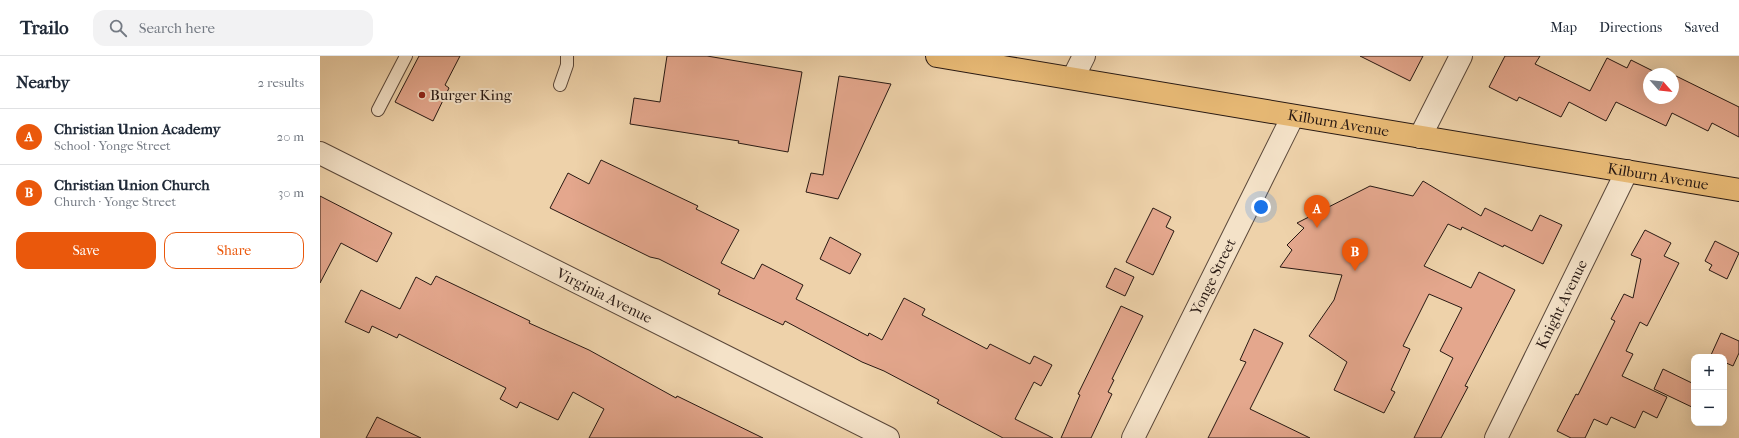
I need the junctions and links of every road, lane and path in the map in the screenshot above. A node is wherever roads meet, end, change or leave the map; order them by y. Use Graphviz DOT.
graph roads {
  1 [pos="406,56"];
  2 [pos="567,56"];
  3 [pos="937,56"];
  4 [pos="1084,56"];
  5 [pos="1461,56"];
  6 [pos="1073,78"];
  7 [pos="560,85"];
  8 [pos="378,110"];
  9 [pos="1293,116"];
  10 [pos="1420,137"];
  11 [pos="320,153"];
  12 [pos="1627,171"];
  13 [pos="1739,190"];
  14 [pos="888,438"];
  15 [pos="1133,438"];
  16 [pos="1496,438"];
  1 -- 8 [label="lane"];
  2 -- 7 [label="lane"];
  3 -- 6 [label="main road, Kilburn Avenue"];
  4 -- 6 [label="street"];
  5 -- 10 [label="street"];
  6 -- 9 [label="main road, Kilburn Avenue"];
  9 -- 10 [label="main road, Kilburn Avenue"];
  9 -- 15 [label="street, Yonge Street"];
  10 -- 12 [label="main road, Kilburn Avenue"];
  11 -- 14 [label="street, Virginia Avenue"];
  12 -- 13 [label="main road, Kilburn Avenue"];
  12 -- 16 [label="street, Knight Avenue"];
}
